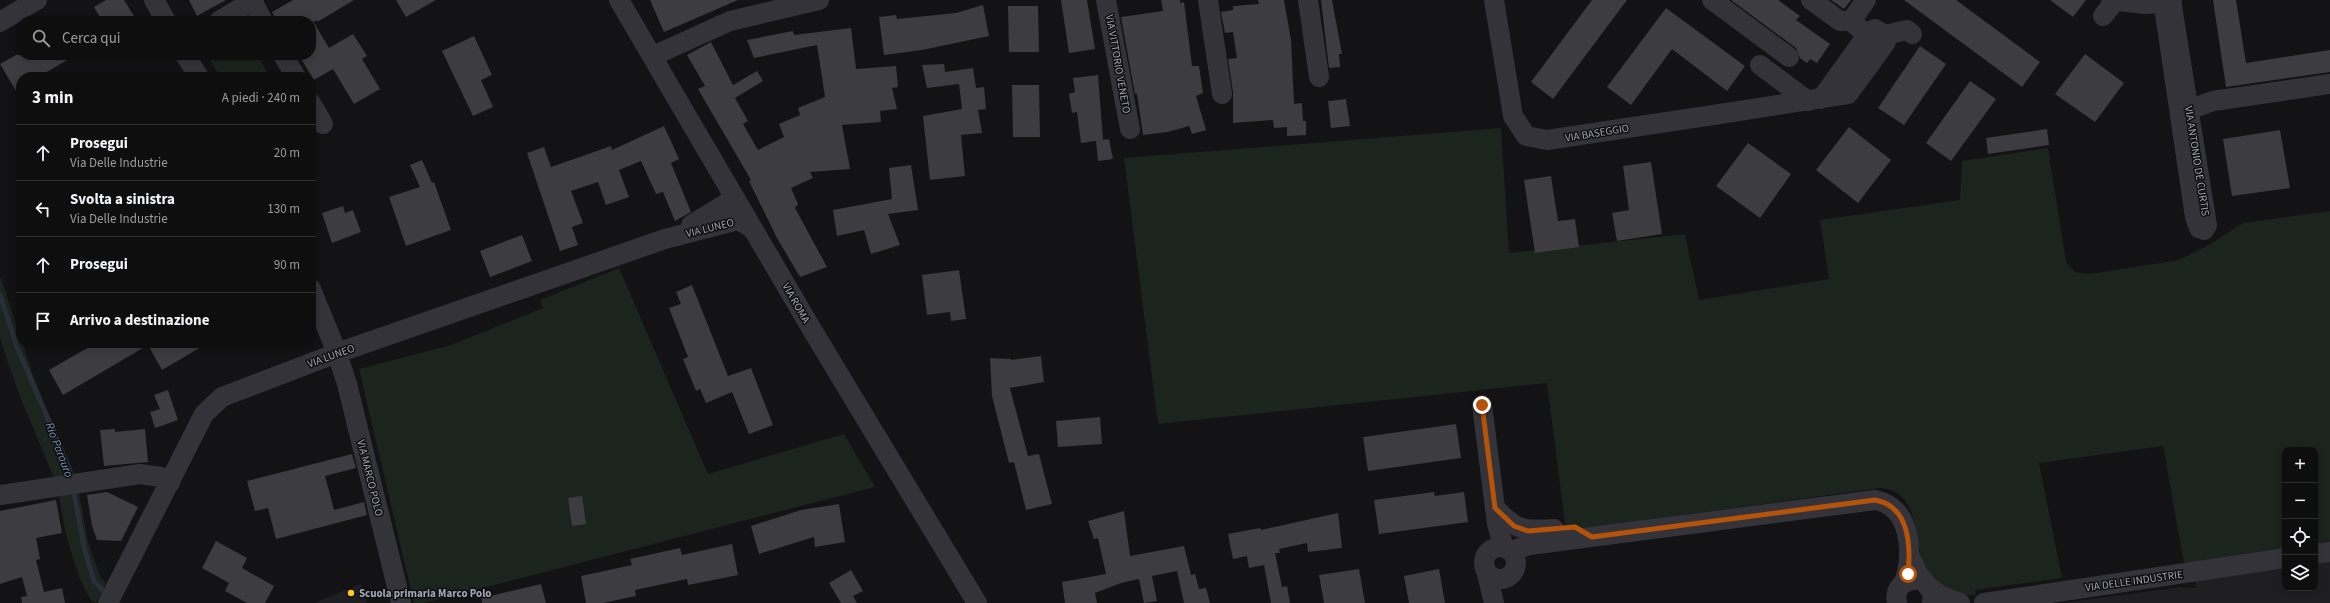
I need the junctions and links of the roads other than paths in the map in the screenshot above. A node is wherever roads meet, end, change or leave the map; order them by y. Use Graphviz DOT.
graph roads {
  1 [pos="38,0"];
  2 [pos="154,0"];
  3 [pos="619,0"];
  4 [pos="819,0"];
  5 [pos="1106,0"];
  6 [pos="1208,0"];
  7 [pos="1308,0"];
  8 [pos="1494,0"];
  9 [pos="1712,0"];
  10 [pos="1811,0"];
  11 [pos="1866,0"];
  12 [pos="253,1"];
  13 [pos="2167,1"];
  14 [pos="2111,4"];
  15 [pos="163,16"];
  16 [pos="228,16"];
  17 [pos="260,16"];
  18 [pos="1851,21"];
  19 [pos="0,22"];
  20 [pos="1912,34"];
  21 [pos="1876,36"];
  22 [pos="653,56"];
  23 [pos="1789,57"];
  24 [pos="188,60"];
  25 [pos="286,60"];
  26 [pos="1760,65"];
  27 [pos="195,72"];
  28 [pos="293,72"];
  29 [pos="1319,77"];
  30 [pos="2330,84"];
  31 [pos="1222,94"];
  32 [pos="1814,100"];
  33 [pos="2188,110"];
  34 [pos="316,112"];
  35 [pos="323,124"];
  36 [pos="1130,129"];
  37 [pos="735,198"];
  38 [pos="753,229"];
  39 [pos="665,239"];
  40 [pos="316,301"];
  41 [pos="337,353"];
  42 [pos="1482,405"];
  43 [pos="170,483"];
  44 [pos="0,495"];
  45 [pos="1496,516"];
  46 [pos="1592,537"];
  47 [pos="1909,552"];
  48 [pos="2330,552"];
  49 [pos="2318,554"];
  50 [pos="1505,558"];
  51 [pos="2282,558"];
  52 [pos="1904,582"];
  53 [pos="1929,591"];
  54 [pos="112,596"];
  55 [pos="401,603"];
  56 [pos="977,603"];
  57 [pos="1494,603"];
  58 [pos="1897,603"];
  59 [pos="1960,603"];
  60 [pos="1984,603"];
  1 -- 19 [label="street"];
  2 -- 15 [label="street"];
  3 -- 22 [label="street, VIA ROMA"];
  4 -- 22 [label="street"];
  5 -- 36 [label="street, VIA VITTORIO VENETO"];
  6 -- 31 [label="street"];
  7 -- 29 [label="street"];
  8 -- 32 [label="street, VIA BASEGGIO"];
  9 -- 23 [label="street"];
  10 -- 18 [label="street"];
  11 -- 18 [label="street"];
  12 -- 16 [label="street"];
  12 -- 17 [label="street"];
  13 -- 14 [label="street"];
  13 -- 33 [label="street, VIA ANTONIO DE CURTIS"];
  13 -- 33 [label="street, VIA ANTONIO DE CURTIS"];
  18 -- 21 [label="street"];
  20 -- 21 [label="street"];
  21 -- 32 [label="street"];
  22 -- 37 [label="street, VIA ROMA"];
  24 -- 27 [label="street"];
  25 -- 28 [label="street"];
  26 -- 32 [label="street"];
  30 -- 33 [label="street"];
  34 -- 35 [label="street"];
  37 -- 38 [label="street, VIA ROMA"];
  37 -- 39 [label="street, VIA LUNEO"];
  38 -- 39 [label="street, VIA LUNEO"];
  38 -- 56 [label="street, VIA ROMA"];
  39 -- 41 [label="street, VIA LUNEO"];
  40 -- 41 [label="street, VIA MARCO POLO"];
  41 -- 43 [label="street, VIA LUNEO"];
  41 -- 55 [label="street, VIA MARCO POLO"];
  42 -- 45 [label="street"];
  43 -- 44 [label="street"];
  43 -- 54 [label="street, VIA LUNEO"];
  45 -- 46 [label="street"];
  45 -- 50 [label="street"];
  46 -- 47 [label="street"];
  46 -- 50 [label="street"];
  47 -- 52 [label="street"];
  47 -- 53 [label="street"];
  48 -- 49 [label="street"];
  50 -- 57 [label="street"];
  50 -- 57 [label="street"];
  51 -- 60 [label="street, VIA DELLE INDUSTRIE"];
  52 -- 53 [label="street"];
  52 -- 58 [label="street"];
  53 -- 59 [label="street"];
}
